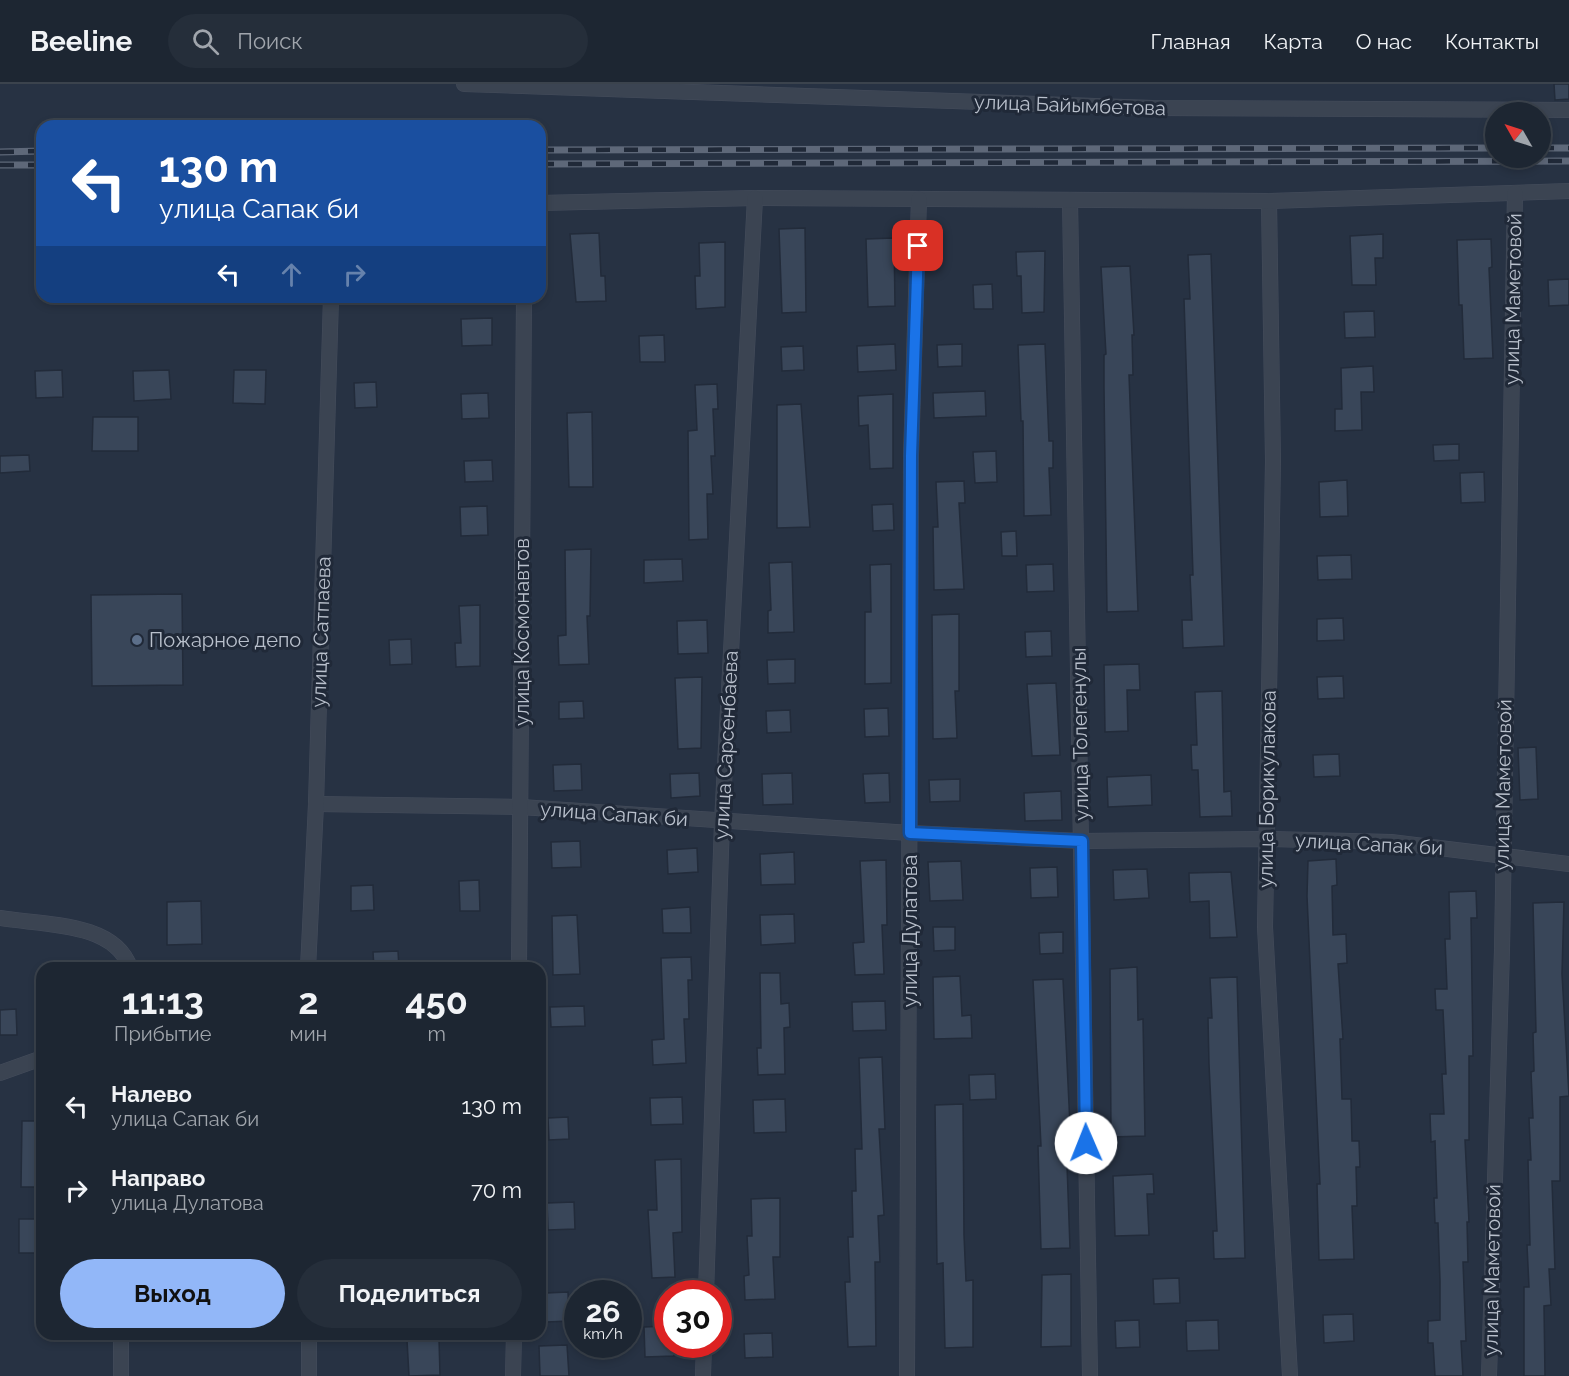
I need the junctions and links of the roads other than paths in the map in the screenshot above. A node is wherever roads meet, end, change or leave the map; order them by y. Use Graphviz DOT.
graph roads {
  1 [pos="464,84"];
  2 [pos="1569,110"];
  3 [pos="1569,191"];
  4 [pos="1515,193"];
  5 [pos="755,198"];
  6 [pos="919,199"];
  7 [pos="1070,200"];
  8 [pos="1269,201"];
  9 [pos="546,203"];
  10 [pos="332,303"];
  11 [pos="524,303"];
  12 [pos="316,804"];
  13 [pos="521,807"];
  14 [pos="722,822"];
  15 [pos="910,833"];
  16 [pos="1266,839"];
  17 [pos="1082,841"];
  18 [pos="1501,855"];
  19 [pos="1569,864"];
  20 [pos="0,918"];
  21 [pos="128,962"];
  22 [pos="308,962"];
  23 [pos="519,962"];
  24 [pos="36,1060"];
  25 [pos="0,1073"];
  26 [pos="706,1280"];
  27 [pos="121,1340"];
  28 [pos="309,1340"];
  29 [pos="514,1340"];
  30 [pos="704,1358"];
  31 [pos="121,1376"];
  32 [pos="309,1376"];
  33 [pos="513,1376"];
  34 [pos="703,1376"];
  35 [pos="907,1376"];
  36 [pos="1090,1376"];
  37 [pos="1290,1376"];
  38 [pos="1489,1376"];
  1 -- 2 [label="street, улица Байымбетова"];
  3 -- 4 [label="street"];
  4 -- 8 [label="street"];
  4 -- 18 [label="street, улица Маметовой"];
  5 -- 6 [label="street"];
  5 -- 9 [label="street"];
  5 -- 14 [label="street, улица Сарсенбаева"];
  6 -- 7 [label="street"];
  6 -- 15 [label="street, улица Дулатова"];
  7 -- 8 [label="street"];
  7 -- 17 [label="street, улица Толегенулы"];
  8 -- 16 [label="street, улица Борикулакова"];
  10 -- 12 [label="street, улица Сатпаева"];
  11 -- 13 [label="street, улица Космонавтов"];
  12 -- 13 [label="street, улица Сапак би"];
  12 -- 22 [label="street, улица Сатпаева"];
  13 -- 14 [label="street, улица Сапак би"];
  13 -- 23 [label="street, улица Космонавтов"];
  14 -- 15 [label="street, улица Сапак би"];
  14 -- 26 [label="street, улица Сарсенбаева"];
  15 -- 17 [label="street, улица Сапак би"];
  15 -- 35 [label="street, улица Дулатова"];
  16 -- 17 [label="street, улица Сапак би"];
  16 -- 18 [label="street, улица Сапак би"];
  16 -- 37 [label="street, улица Борикулакова"];
  17 -- 36 [label="street, улица Толегенулы"];
  18 -- 19 [label="street, улица Сапак би"];
  18 -- 38 [label="street, улица Маметовой"];
  20 -- 21 [label="street"];
  24 -- 25 [label="street"];
  27 -- 31 [label="street"];
  28 -- 32 [label="street"];
  29 -- 33 [label="street"];
  30 -- 34 [label="street"];
}
